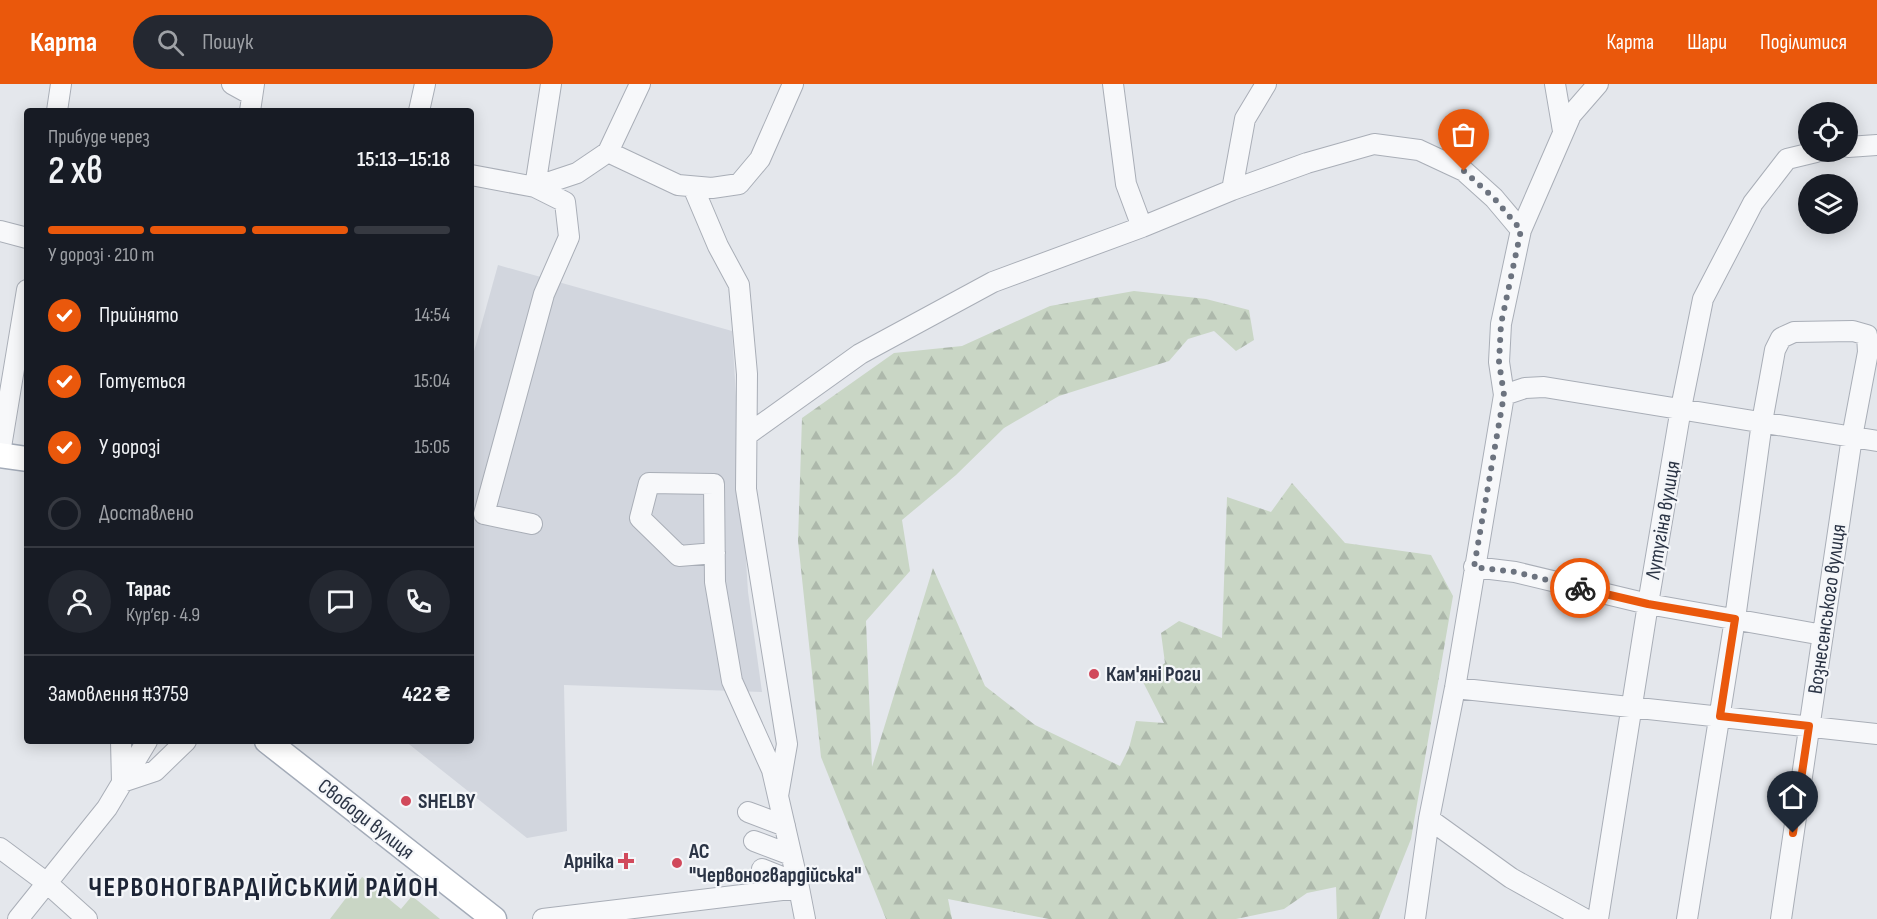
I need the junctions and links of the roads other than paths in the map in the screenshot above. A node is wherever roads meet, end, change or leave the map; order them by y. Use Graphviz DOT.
graph roads {
  1 [pos="61,84"];
  2 [pos="232,84"];
  3 [pos="425,84"];
  4 [pos="551,84"];
  5 [pos="640,84"];
  6 [pos="793,84"];
  7 [pos="1113,84"];
  8 [pos="1266,84"];
  9 [pos="1555,84"];
  10 [pos="1598,84"];
  11 [pos="252,97"];
  12 [pos="57,108"];
  13 [pos="421,108"];
  14 [pos="1563,131"];
  15 [pos="1877,145"];
  16 [pos="1858,146"];
  17 [pos="608,152"];
  18 [pos="1798,156"];
  19 [pos="577,173"];
  20 [pos="474,176"];
  21 [pos="693,186"];
  22 [pos="535,187"];
  23 [pos="1232,190"];
  24 [pos="566,202"];
  25 [pos="1142,227"];
  26 [pos="1521,230"];
  27 [pos="0,231"];
  28 [pos="24,237"];
  29 [pos="24,308"];
  30 [pos="1504,395"];
  31 [pos="1682,408"];
  32 [pos="1762,422"];
  33 [pos="747,435"];
  34 [pos="1852,437"];
  35 [pos="1877,441"];
  36 [pos="0,454"];
  37 [pos="24,458"];
  38 [pos="531,524"];
  39 [pos="715,553"];
  40 [pos="1474,567"];
  41 [pos="1648,604"];
  42 [pos="1735,619"];
  43 [pos="1823,635"];
  44 [pos="1455,688"];
  45 [pos="1632,708"];
  46 [pos="1720,716"];
  47 [pos="1809,726"];
  48 [pos="1877,734"];
  49 [pos="121,744"];
  50 [pos="145,744"];
  51 [pos="183,744"];
  52 [pos="271,744"];
  53 [pos="123,782"];
  54 [pos="778,796"];
  55 [pos="1429,819"];
  56 [pos="755,841"];
  57 [pos="0,848"];
  58 [pos="792,861"];
  59 [pos="47,883"];
  60 [pos="588,916"];
  61 [pos="18,919"];
  62 [pos="87,919"];
  63 [pos="494,919"];
  64 [pos="543,919"];
  65 [pos="805,919"];
  66 [pos="1415,919"];
  67 [pos="1585,919"];
  68 [pos="1599,919"];
  69 [pos="1687,919"];
  70 [pos="1781,919"];
  1 -- 12 [label="street"];
  2 -- 11 [label="street"];
  3 -- 13 [label="street"];
  4 -- 22 [label="street"];
  5 -- 17 [label="street"];
  6 -- 21 [label="street"];
  7 -- 25 [label="street"];
  8 -- 23 [label="street"];
  9 -- 14 [label="street"];
  10 -- 14 [label="street"];
  14 -- 26 [label="street"];
  15 -- 16 [label="street"];
  17 -- 19 [label="street"];
  17 -- 21 [label="street"];
  18 -- 31 [label="street, Лутугіна вулиця"];
  19 -- 22 [label="street"];
  19 -- 24 [label="street"];
  20 -- 22 [label="street"];
  21 -- 33 [label="street"];
  22 -- 24 [label="street"];
  23 -- 25 [label="street"];
  23 -- 26 [label="street"];
  24 -- 38 [label="street"];
  25 -- 33 [label="street"];
  26 -- 30 [label="street"];
  27 -- 28 [label="street"];
  29 -- 36 [label="street"];
  30 -- 31 [label="street"];
  30 -- 40 [label="street"];
  31 -- 32 [label="street"];
  31 -- 41 [label="street, Лутугіна вулиця"];
  32 -- 34 [label="street"];
  32 -- 34 [label="street, Вознесенського вулиця"];
  32 -- 42 [label="street"];
  33 -- 54 [label="street"];
  34 -- 35 [label="street"];
  34 -- 43 [label="street, Вознесенського вулиця"];
  36 -- 37 [label="main road"];
  39 -- 39 [label="street"];
  39 -- 54 [label="street"];
  40 -- 41 [label="street"];
  40 -- 44 [label="street"];
  41 -- 42 [label="street"];
  41 -- 45 [label="street, Лутугіна вулиця"];
  42 -- 43 [label="street"];
  42 -- 46 [label="street"];
  43 -- 47 [label="street, Вознесенського вулиця"];
  44 -- 45 [label="street"];
  44 -- 55 [label="street"];
  45 -- 46 [label="street"];
  45 -- 68 [label="street, Лутугіна вулиця"];
  46 -- 47 [label="street"];
  46 -- 69 [label="street"];
  47 -- 48 [label="street"];
  47 -- 70 [label="street, Вознесенського вулиця"];
  49 -- 53 [label="street"];
  50 -- 53 [label="street"];
  51 -- 53 [label="street"];
  52 -- 63 [label="main road, Свободи вулиця"];
  53 -- 59 [label="street"];
  54 -- 58 [label="street"];
  55 -- 66 [label="street"];
  55 -- 67 [label="street"];
  56 -- 58 [label="street"];
  56 -- 58 [label="street"];
  56 -- 58 [label="street"];
  57 -- 59 [label="street"];
  58 -- 60 [label="street"];
  58 -- 65 [label="street"];
  59 -- 61 [label="street"];
  59 -- 62 [label="street"];
  60 -- 64 [label="street"];
}
